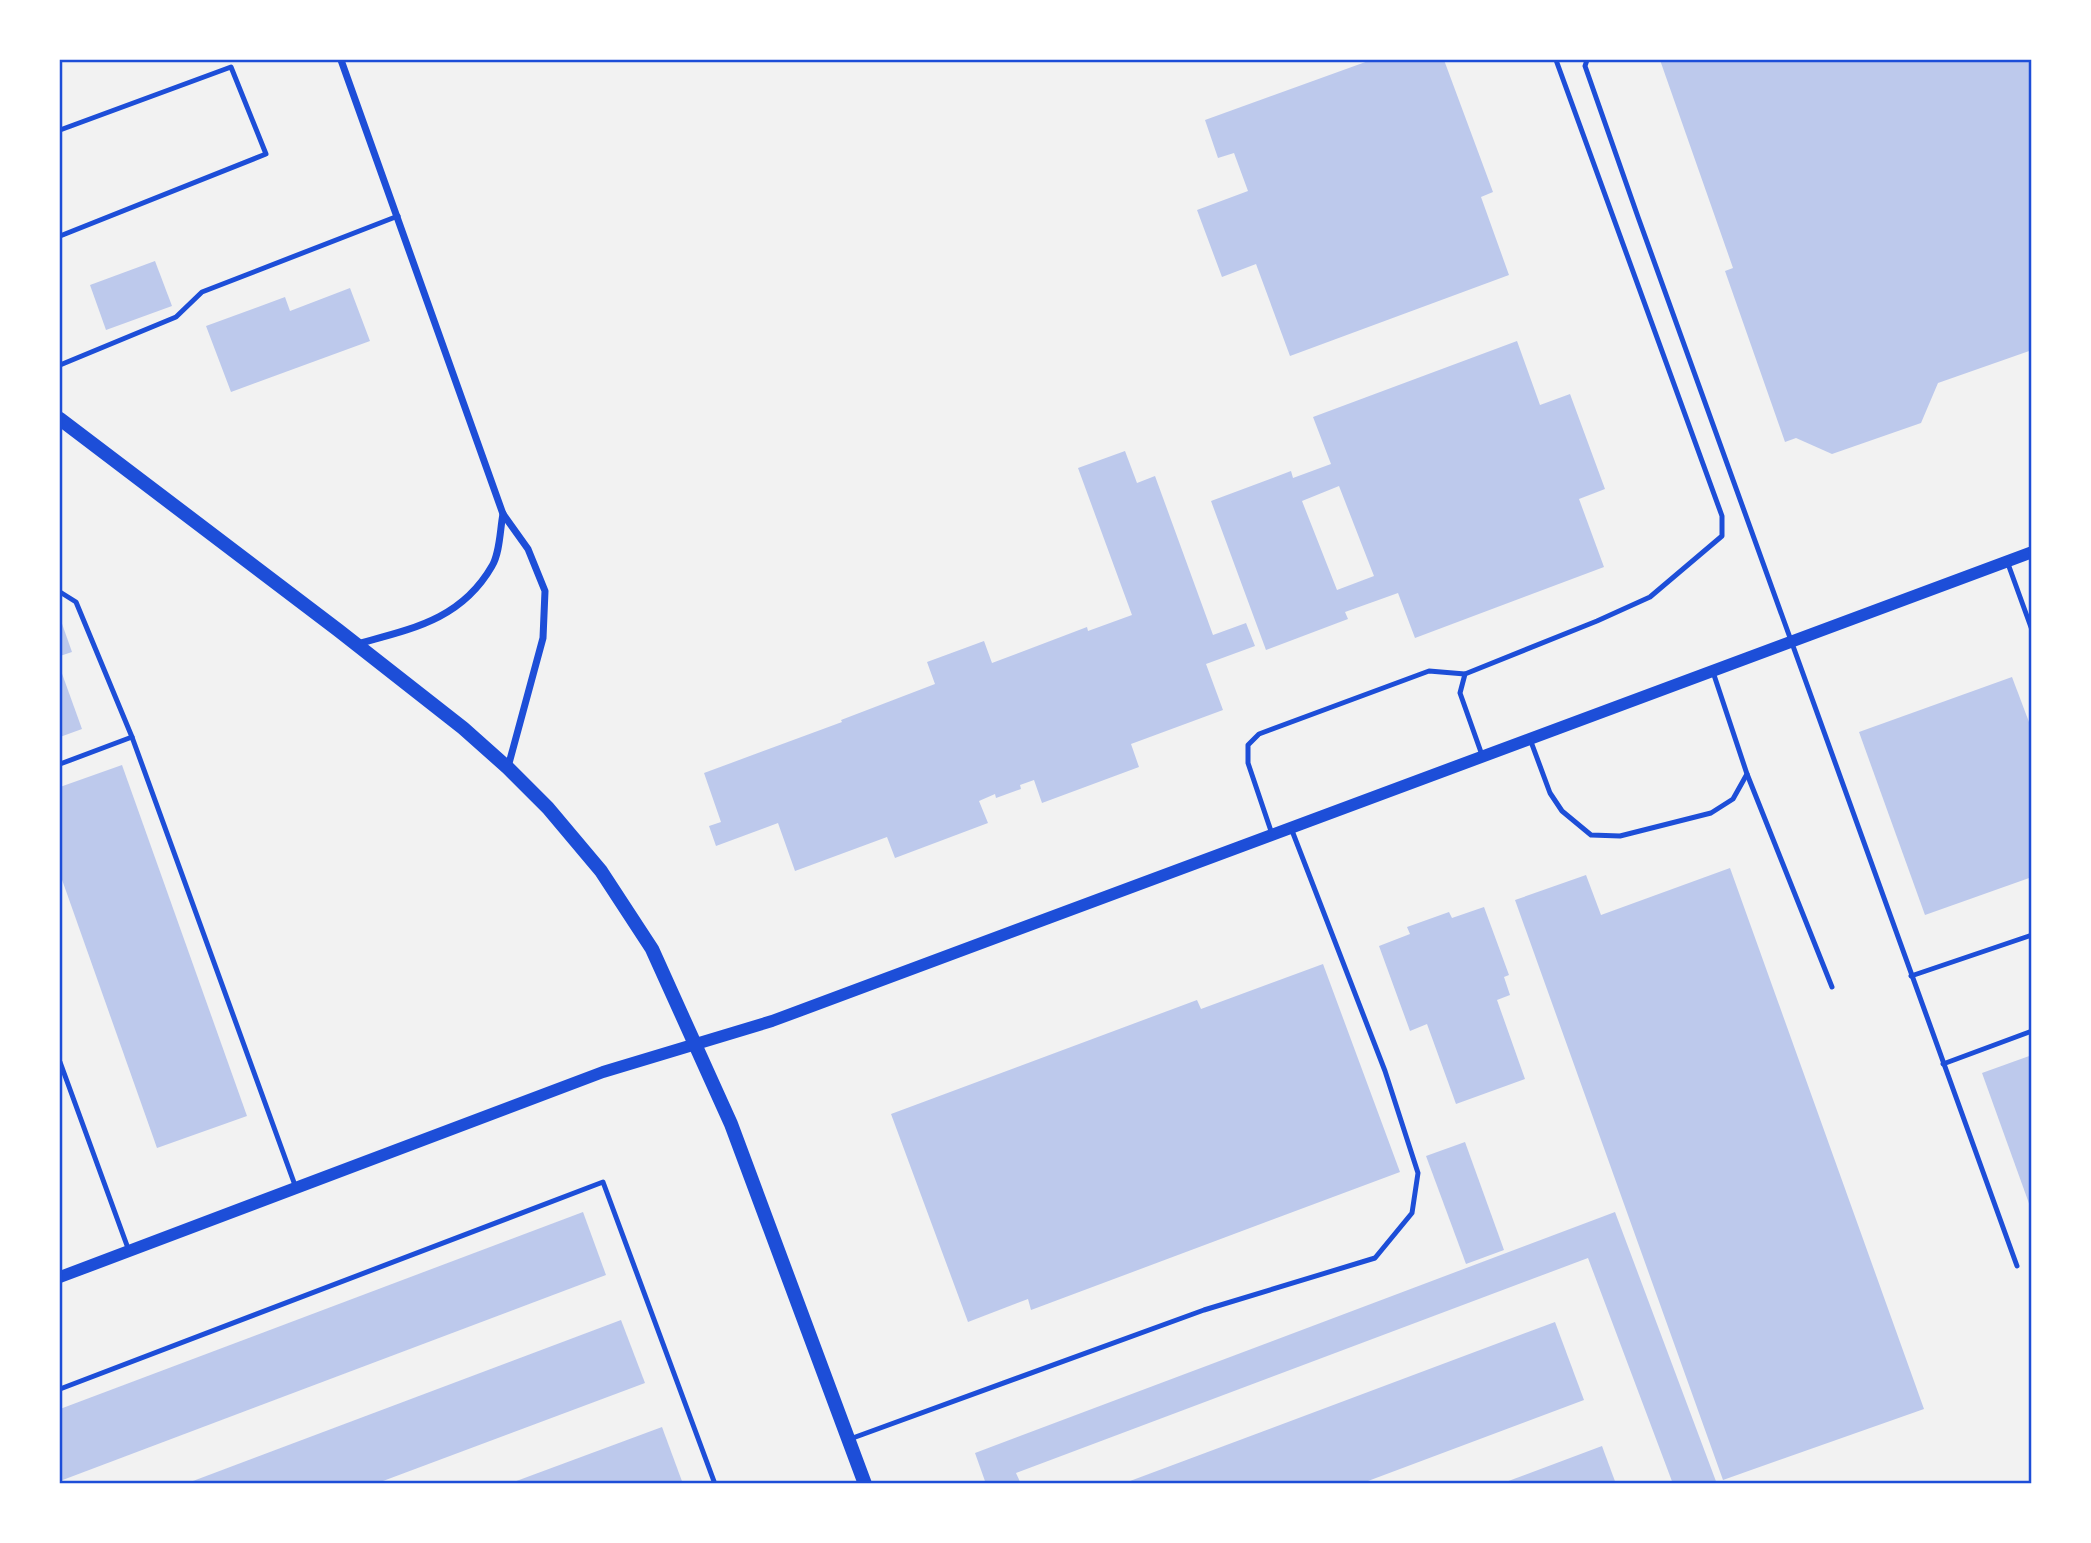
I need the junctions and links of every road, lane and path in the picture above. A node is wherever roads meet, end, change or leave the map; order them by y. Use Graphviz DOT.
graph roads {
  1 [pos="341,60"];
  2 [pos="1556,60"];
  3 [pos="1587,60"];
  4 [pos="60,130"];
  5 [pos="398,216"];
  6 [pos="60,236"];
  7 [pos="60,365"];
  8 [pos="60,419"];
  9 [pos="503,514"];
  10 [pos="2032,552"];
  11 [pos="2007,561"];
  12 [pos="60,592"];
  13 [pos="2032,630"];
  14 [pos="1790,641"];
  15 [pos="357,644"];
  16 [pos="1713,671"];
  17 [pos="1465,674"];
  18 [pos="132,737"];
  19 [pos="1530,739"];
  20 [pos="1482,757"];
  21 [pos="60,764"];
  22 [pos="508,768"];
  23 [pos="1747,774"];
  24 [pos="1291,828"];
  25 [pos="1272,835"];
  26 [pos="2032,935"];
  27 [pos="1911,976"];
  28 [pos="1832,987"];
  29 [pos="2032,1031"];
  30 [pos="694,1044"];
  31 [pos="60,1062"];
  32 [pos="1943,1064"];
  33 [pos="297,1188"];
  34 [pos="129,1251"];
  35 [pos="2017,1266"];
  36 [pos="60,1277"];
  37 [pos="60,1389"];
  38 [pos="849,1439"];
  39 [pos="715,1483"];
  40 [pos="865,1483"];
  1 -- 5 [label="street"];
  2 -- 17 [label="lane"];
  3 -- 14 [label="lane"];
  4 -- 6 [label="lane"];
  5 -- 7 [label="lane"];
  5 -- 9 [label="street"];
  8 -- 15 [label="main road"];
  9 -- 15 [label="street"];
  9 -- 22 [label="street"];
  10 -- 11 [label="street"];
  11 -- 13 [label="lane"];
  11 -- 14 [label="street"];
  12 -- 18 [label="lane"];
  14 -- 16 [label="street"];
  14 -- 27 [label="lane"];
  15 -- 22 [label="main road"];
  16 -- 19 [label="street"];
  16 -- 23 [label="lane"];
  17 -- 20 [label="lane"];
  17 -- 25 [label="lane"];
  18 -- 21 [label="lane"];
  18 -- 33 [label="lane"];
  19 -- 20 [label="street"];
  19 -- 23 [label="lane"];
  20 -- 24 [label="street"];
  22 -- 30 [label="main road"];
  23 -- 28 [label="lane"];
  24 -- 25 [label="street"];
  24 -- 38 [label="lane"];
  25 -- 30 [label="street"];
  26 -- 27 [label="lane"];
  27 -- 32 [label="lane"];
  29 -- 32 [label="lane"];
  30 -- 33 [label="street"];
  30 -- 38 [label="main road"];
  31 -- 34 [label="lane"];
  32 -- 35 [label="lane"];
  33 -- 34 [label="street"];
  34 -- 36 [label="street"];
  37 -- 39 [label="lane"];
  38 -- 40 [label="main road"];
}
